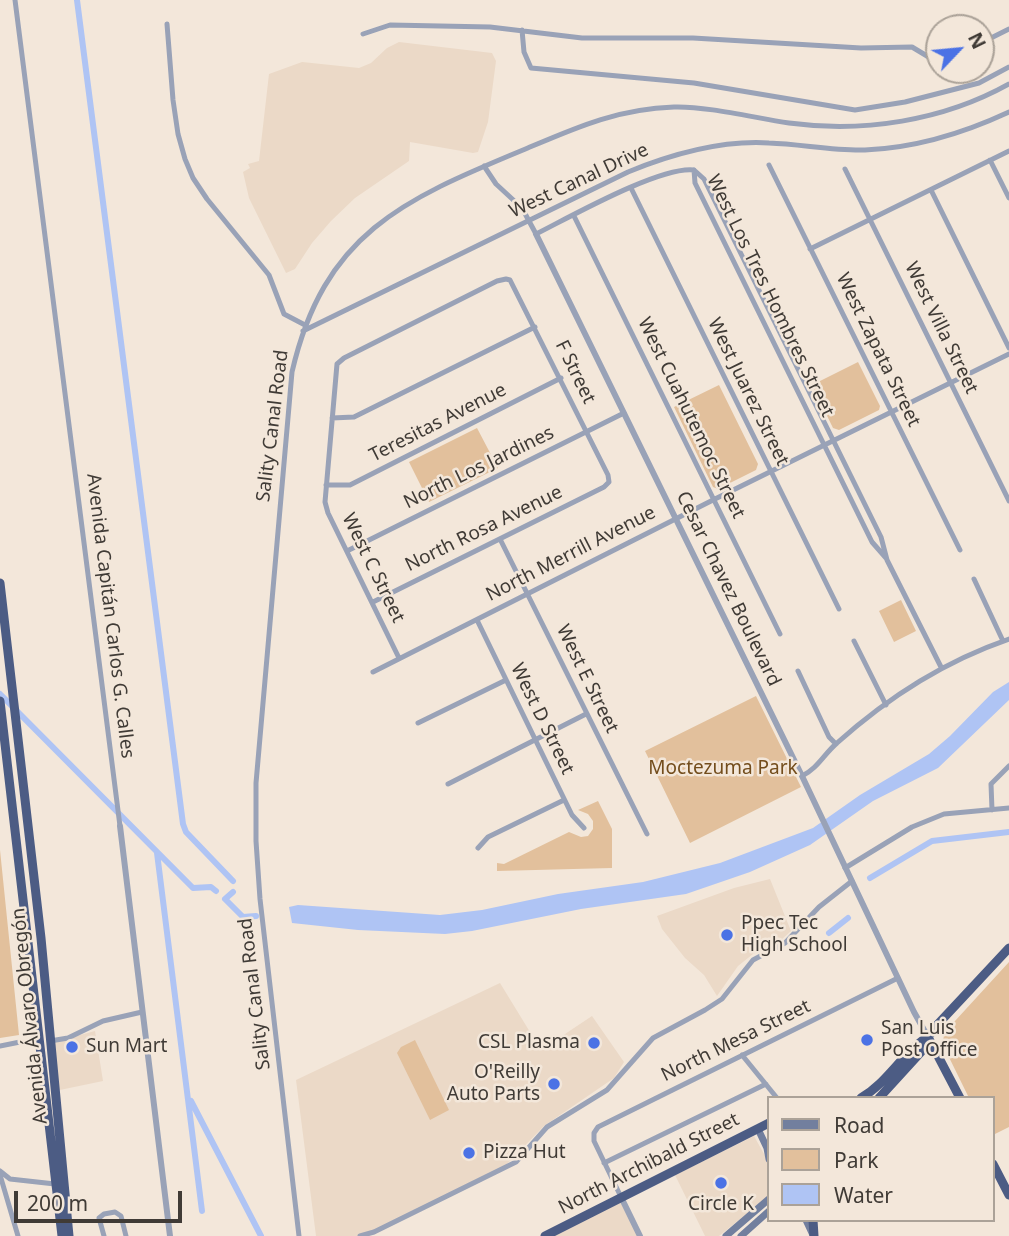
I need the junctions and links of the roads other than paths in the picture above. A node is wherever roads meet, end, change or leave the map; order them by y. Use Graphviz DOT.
graph roads {
  1 [pos="15,0"];
  2 [pos="167,24"];
  3 [pos="522,30"];
  4 [pos="363,34"];
  5 [pos="925,55"];
  6 [pos="1009,67"];
  7 [pos="1009,84"];
  8 [pos="1009,112"];
  9 [pos="1009,151"];
  10 [pos="990,160"];
  11 [pos="769,165"];
  12 [pos="484,166"];
  13 [pos="845,169"];
  14 [pos="695,170"];
  15 [pos="631,188"];
  16 [pos="931,190"];
  17 [pos="1009,198"];
  18 [pos="573,216"];
  19 [pos="870,220"];
  20 [pos="529,221"];
  21 [pos="536,234"];
  22 [pos="810,249"];
  23 [pos="305,324"];
  24 [pos="535,327"];
  25 [pos="303,332"];
  26 [pos="1009,348"];
  27 [pos="1009,354"];
  28 [pos="337,364"];
  29 [pos="561,378"];
  30 [pos="950,383"];
  31 [pos="891,412"];
  32 [pos="624,413"];
  33 [pos="332,418"];
  34 [pos="587,432"];
  35 [pos="834,441"];
  36 [pos="825,445"];
  37 [pos="770,472"];
  38 [pos="608,482"];
  39 [pos="326,485"];
  40 [pos="715,499"];
  41 [pos="1009,501"];
  42 [pos="676,518"];
  43 [pos="500,539"];
  44 [pos="960,550"];
  45 [pos="347,551"];
  46 [pos="887,560"];
  47 [pos="974,579"];
  48 [pos="0,583"];
  49 [pos="527,594"];
  50 [pos="373,602"];
  51 [pos="839,609"];
  52 [pos="477,620"];
  53 [pos="780,634"];
  54 [pos="1006,640"];
  55 [pos="855,641"];
  56 [pos="399,658"];
  57 [pos="942,667"];
  58 [pos="373,671"];
  59 [pos="798,671"];
  60 [pos="506,680"];
  61 [pos="0,701"];
  62 [pos="886,705"];
  63 [pos="0,711"];
  64 [pos="586,714"];
  65 [pos="418,723"];
  66 [pos="535,741"];
  67 [pos="836,744"];
  68 [pos="1009,766"];
  69 [pos="802,776"];
  70 [pos="448,784"];
  71 [pos="564,800"];
  72 [pos="1009,808"];
  73 [pos="992,810"];
  74 [pos="120,826"];
  75 [pos="584,828"];
  76 [pos="647,834"];
  77 [pos="478,848"];
  78 [pos="845,868"];
  79 [pos="852,881"];
  80 [pos="1009,948"];
  81 [pos="898,978"];
  82 [pos="142,1012"];
  83 [pos="928,1037"];
  84 [pos="20,1042"];
  85 [pos="45,1042"];
  86 [pos="0,1046"];
  87 [pos="742,1055"];
  88 [pos="766,1084"];
  89 [pos="876,1093"];
  90 [pos="775,1096"];
  91 [pos="959,1096"];
  92 [pos="768,1124"];
  93 [pos="758,1129"];
  94 [pos="768,1149"];
  95 [pos="604,1163"];
  96 [pos="995,1168"];
  97 [pos="0,1173"];
  98 [pos="55,1184"];
  99 [pos="1009,1195"];
  100 [pos="621,1197"];
  101 [pos="768,1200"];
  102 [pos="768,1212"];
  103 [pos="18,1236"];
  104 [pos="62,1236"];
  105 [pos="69,1236"];
  106 [pos="104,1236"];
  107 [pos="126,1236"];
  108 [pos="170,1236"];
  109 [pos="299,1236"];
  110 [pos="360,1236"];
  111 [pos="545,1236"];
  112 [pos="640,1236"];
  113 [pos="726,1236"];
  114 [pos="741,1236"];
  1 -- 74 [label="street, Avenida Capitán Carlos G. Calles"];
  2 -- 23 [label="street"];
  3 -- 4 [label="street"];
  3 -- 5 [label="street"];
  3 -- 6 [label="street"];
  7 -- 12 [label="street, Sality Canal Road"];
  8 -- 20 [label="street, West Canal Drive"];
  9 -- 10 [label="street"];
  10 -- 16 [label="street"];
  10 -- 17 [label="street"];
  11 -- 22 [label="street, West Zapata Street"];
  12 -- 20 [label="street, Cesar Chavez Boulevard"];
  12 -- 23 [label="street, Sality Canal Road"];
  13 -- 19 [label="street, West Villa Street"];
  14 -- 15 [label="street, West Canal Drive"];
  14 -- 35 [label="street, West Los Tres Hombres Street"];
  14 -- 36 [label="street, West Los Tres Hombres Street"];
  15 -- 18 [label="street, West Canal Drive"];
  15 -- 37 [label="street, West Juarez Street"];
  16 -- 19 [label="street"];
  16 -- 26 [label="street"];
  18 -- 21 [label="street, West Canal Drive"];
  18 -- 40 [label="street, West Cuahutemoc Street"];
  19 -- 22 [label="street"];
  19 -- 30 [label="street, West Villa Street"];
  20 -- 21 [label="street, Cesar Chavez Boulevard"];
  20 -- 25 [label="street, West Canal Drive"];
  21 -- 32 [label="street, Cesar Chavez Boulevard"];
  22 -- 31 [label="street, West Zapata Street"];
  23 -- 25 [label="street, Sality Canal Road"];
  24 -- 28 [label="street, F Street"];
  24 -- 29 [label="street, F Street"];
  24 -- 33 [label="street"];
  25 -- 109 [label="street, Sality Canal Road"];
  27 -- 30 [label="street, North Merrill Avenue"];
  28 -- 33 [label="street, West C Street"];
  29 -- 34 [label="street, F Street"];
  29 -- 39 [label="street, Teresitas Avenue"];
  30 -- 31 [label="street, North Merrill Avenue"];
  30 -- 41 [label="street, West Villa Street"];
  31 -- 35 [label="street, North Merrill Avenue"];
  31 -- 44 [label="street, West Zapata Street"];
  32 -- 34 [label="street, North Los Jardines"];
  32 -- 42 [label="street, Cesar Chavez Boulevard"];
  33 -- 39 [label="street, West C Street"];
  34 -- 38 [label="street, F Street"];
  34 -- 45 [label="street, North Los Jardines"];
  35 -- 36 [label="street, North Merrill Avenue"];
  35 -- 46 [label="street, West Los Tres Hombres Street"];
  36 -- 37 [label="street, North Merrill Avenue"];
  36 -- 46 [label="street, West Los Tres Hombres Street"];
  37 -- 40 [label="street, North Merrill Avenue"];
  37 -- 51 [label="street, West Juarez Street"];
  38 -- 43 [label="street, North Rosa Avenue"];
  39 -- 45 [label="street, West C Street"];
  40 -- 42 [label="street, North Merrill Avenue"];
  40 -- 53 [label="street, West Cuahutemoc Street"];
  42 -- 49 [label="street, North Merrill Avenue"];
  42 -- 69 [label="street, Cesar Chavez Boulevard"];
  43 -- 49 [label="street, West E Street"];
  43 -- 50 [label="street, North Rosa Avenue"];
  45 -- 50 [label="street, West C Street"];
  46 -- 57 [label="street, West Los Tres Hombres Street"];
  47 -- 54 [label="street"];
  48 -- 85 [label="highway, Avenida Álvaro Obregón"];
  49 -- 52 [label="street, North Merrill Avenue"];
  49 -- 64 [label="street, West E Street"];
  50 -- 56 [label="street, West C Street"];
  52 -- 56 [label="street, North Merrill Avenue"];
  52 -- 60 [label="street, West D Street"];
  54 -- 57 [label="street"];
  55 -- 62 [label="street"];
  56 -- 58 [label="street, North Merrill Avenue"];
  57 -- 62 [label="street"];
  59 -- 67 [label="street"];
  60 -- 65 [label="street"];
  60 -- 66 [label="street, West D Street"];
  61 -- 63 [label="highway, Avenida Álvaro Obregón"];
  62 -- 67 [label="street"];
  63 -- 85 [label="highway, Avenida Álvaro Obregón"];
  64 -- 66 [label="street"];
  64 -- 76 [label="street, West E Street"];
  66 -- 70 [label="street"];
  66 -- 71 [label="street, West D Street"];
  67 -- 69 [label="street"];
  68 -- 73 [label="street"];
  69 -- 78 [label="street, Cesar Chavez Boulevard"];
  71 -- 75 [label="street, West D Street"];
  71 -- 77 [label="street"];
  72 -- 73 [label="street"];
  73 -- 78 [label="street"];
  74 -- 82 [label="street, Avenida Capitán Carlos G. Calles"];
  78 -- 79 [label="street, Cesar Chavez Boulevard"];
  79 -- 81 [label="street, Cesar Chavez Boulevard"];
  79 -- 110 [label="street"];
  80 -- 83 [label="highway"];
  81 -- 83 [label="street, Cesar Chavez Boulevard"];
  81 -- 87 [label="street, North Mesa Street"];
  82 -- 85 [label="street"];
  82 -- 108 [label="street, Avenida Capitán Carlos G. Calles"];
  83 -- 89 [label="highway"];
  83 -- 91 [label="highway"];
  84 -- 86 [label="street"];
  85 -- 98 [label="highway, Avenida Álvaro Obregón"];
  85 -- 105 [label="highway, Avenida Álvaro Obregón"];
  87 -- 88 [label="street"];
  87 -- 95 [label="street, North Mesa Street"];
  88 -- 90 [label="street"];
  88 -- 95 [label="street"];
  92 -- 93 [label="highway, North Archibald Street"];
  93 -- 94 [label="main road"];
  93 -- 100 [label="highway, North Archibald Street"];
  95 -- 100 [label="street"];
  96 -- 99 [label="highway"];
  97 -- 98 [label="street"];
  97 -- 103 [label="street"];
  98 -- 104 [label="highway, Avenida Álvaro Obregón"];
  100 -- 111 [label="highway, North Archibald Street"];
  100 -- 112 [label="street"];
  101 -- 113 [label="main road"];
  102 -- 114 [label="main road"];
  106 -- 107 [label="street"];
}
